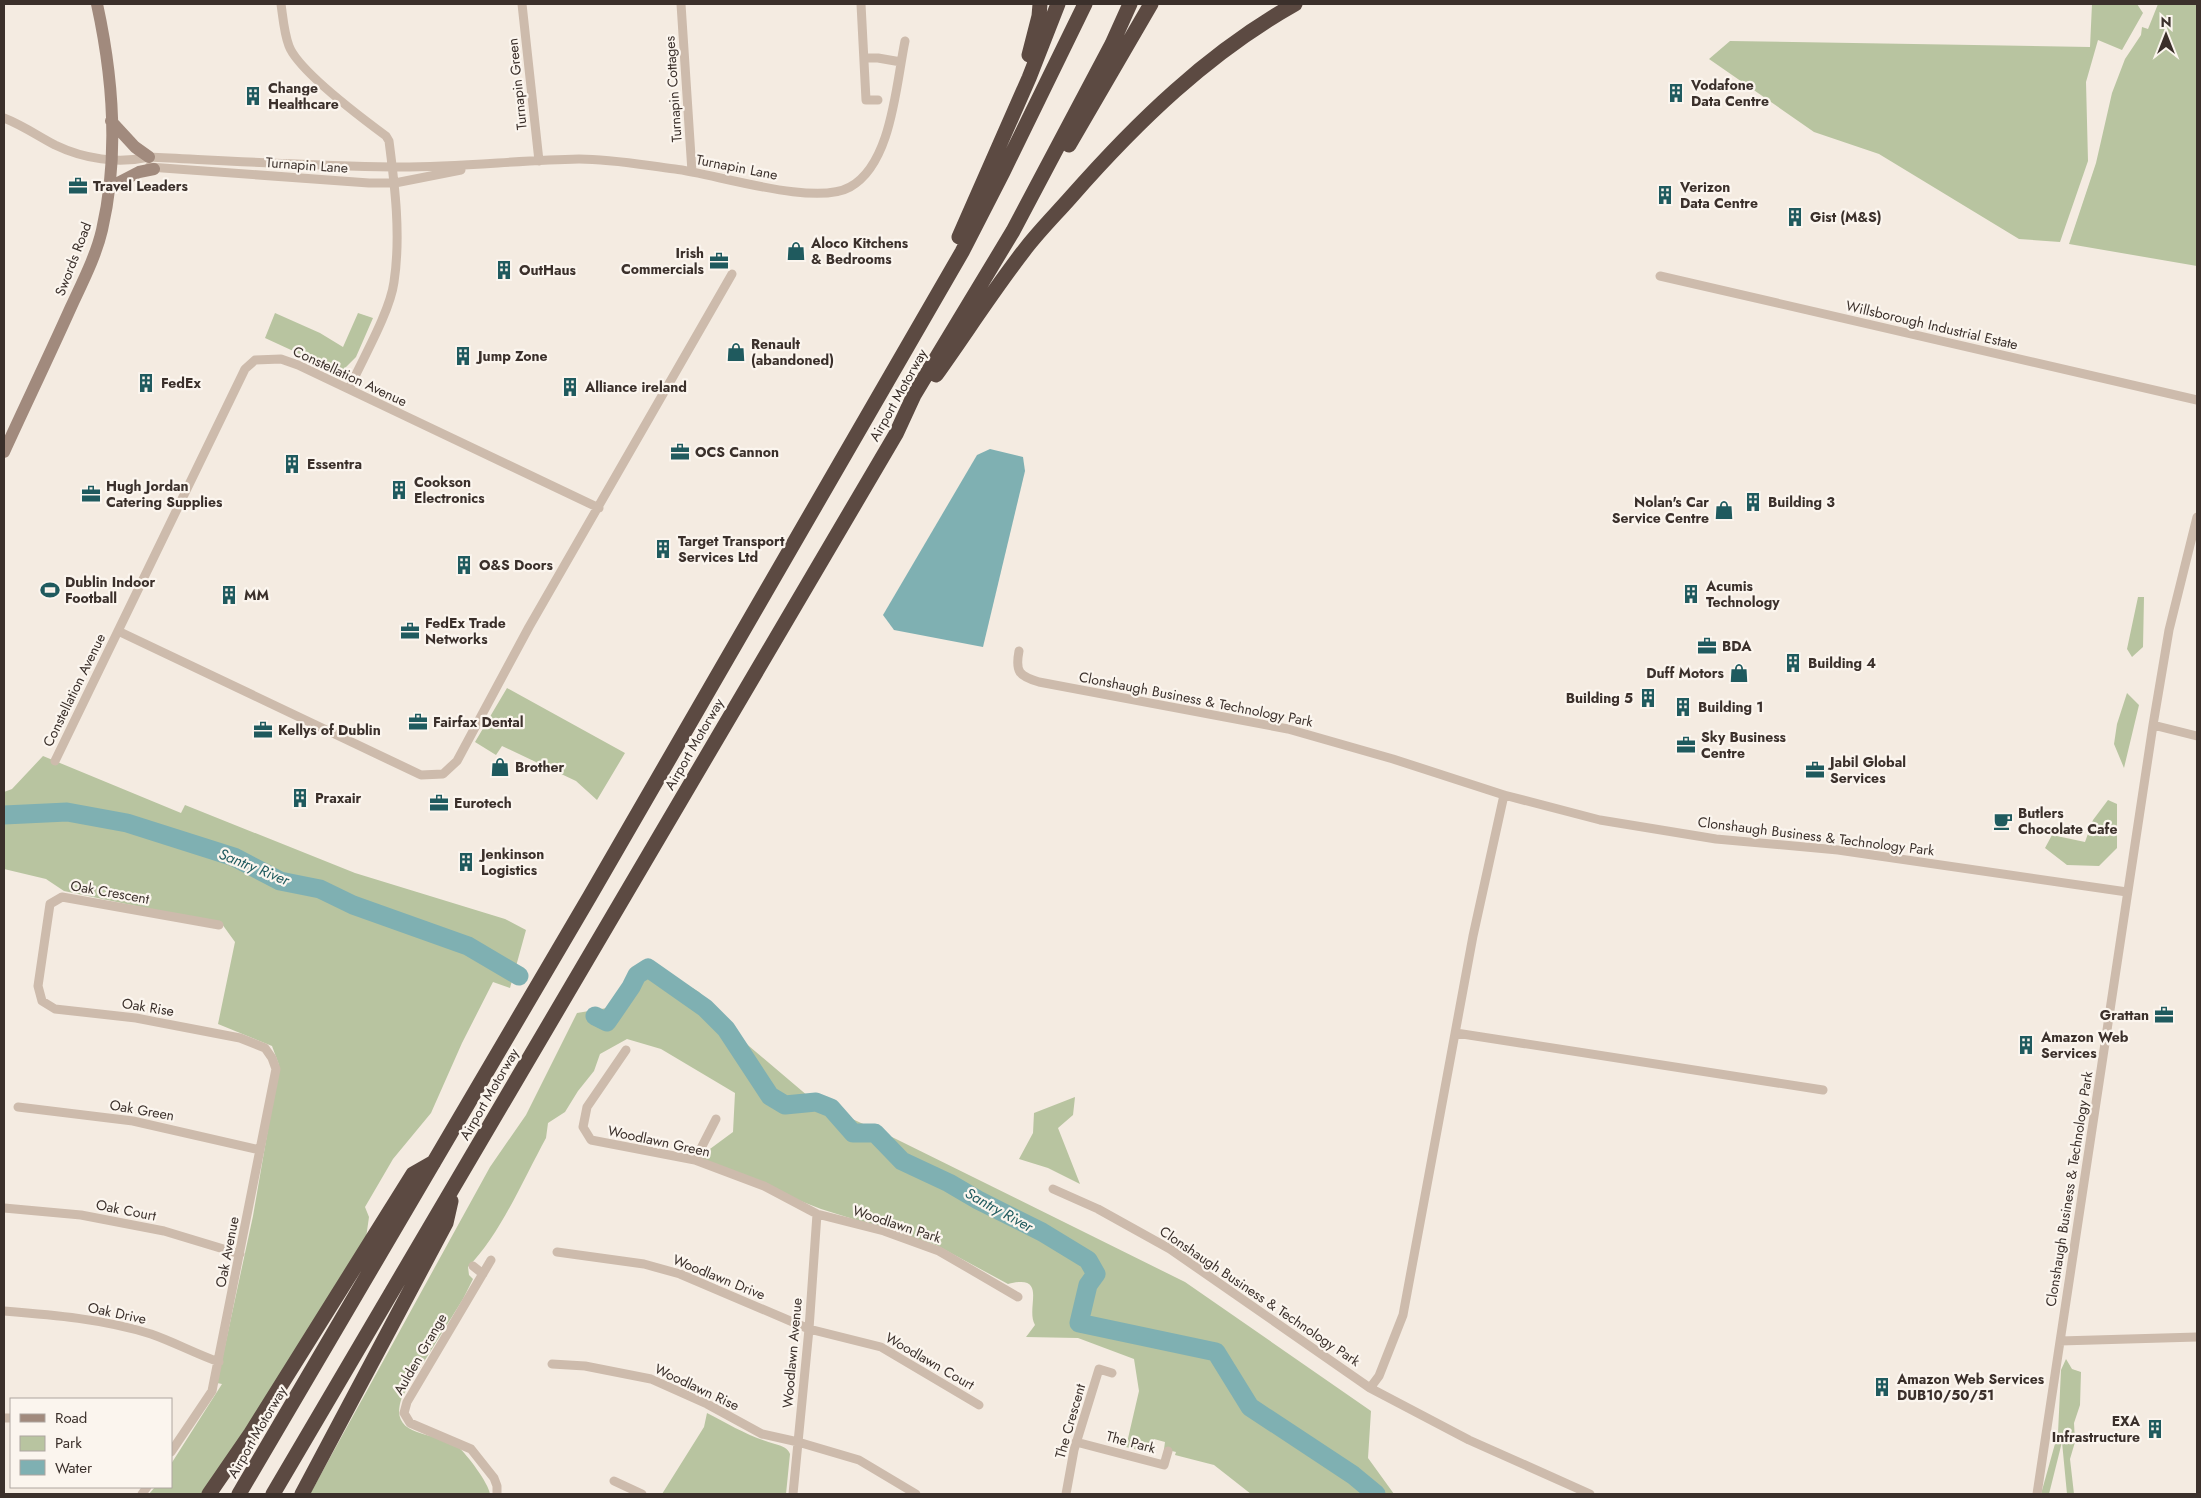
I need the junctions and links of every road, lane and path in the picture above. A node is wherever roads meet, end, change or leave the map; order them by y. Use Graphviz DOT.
graph roads {
  1 [pos="98,4"];
  2 [pos="281,4"];
  3 [pos="522,4"];
  4 [pos="681,4"];
  5 [pos="861,4"];
  6 [pos="1040,4"];
  7 [pos="1058,4"];
  8 [pos="1086,4"];
  9 [pos="1130,4"];
  10 [pos="1151,4"];
  11 [pos="1295,4"];
  12 [pos="905,41"];
  13 [pos="864,58"];
  14 [pos="901,62"];
  15 [pos="878,100"];
  16 [pos="1012,114"];
  17 [pos="4,118"];
  18 [pos="111,120"];
  19 [pos="111,159"];
  20 [pos="539,162"];
  21 [pos="152,163"];
  22 [pos="480,165"];
  23 [pos="393,168"];
  24 [pos="692,172"];
  25 [pos="395,183"];
  26 [pos="110,188"];
  27 [pos="1013,231"];
  28 [pos="732,274"];
  29 [pos="1660,276"];
  30 [pos="890,378"];
  31 [pos="349,389"];
  32 [pos="2197,400"];
  33 [pos="896,434"];
  34 [pos="4,452"];
  35 [pos="599,508"];
  36 [pos="2197,517"];
  37 [pos="118,631"];
  38 [pos="1019,651"];
  39 [pos="2153,725"];
  40 [pos="2197,736"];
  41 [pos="55,761"];
  42 [pos="1504,795"];
  43 [pos="2127,892"];
  44 [pos="219,925"];
  45 [pos="38,986"];
  46 [pos="1456,1033"];
  47 [pos="265,1048"];
  48 [pos="626,1050"];
  49 [pos="1823,1090"];
  50 [pos="18,1107"];
  51 [pos="716,1119"];
  52 [pos="260,1150"];
  53 [pos="695,1160"];
  54 [pos="435,1161"];
  55 [pos="455,1185"];
  56 [pos="1052,1190"];
  57 [pos="4,1208"];
  58 [pos="817,1214"];
  59 [pos="557,1252"];
  60 [pos="240,1254"];
  61 [pos="491,1260"];
  62 [pos="473,1266"];
  63 [pos="483,1274"];
  64 [pos="1018,1297"];
  65 [pos="4,1311"];
  66 [pos="809,1329"];
  67 [pos="2197,1337"];
  68 [pos="2060,1341"];
  69 [pos="219,1362"];
  70 [pos="552,1364"];
  71 [pos="1112,1374"];
  72 [pos="1370,1388"];
  73 [pos="979,1405"];
  74 [pos="798,1442"];
  75 [pos="1076,1442"];
  76 [pos="172,1451"];
  77 [pos="1168,1451"];
  78 [pos="614,1481"];
  79 [pos="209,1494"];
  80 [pos="239,1494"];
  81 [pos="273,1494"];
  82 [pos="302,1494"];
  83 [pos="497,1494"];
  84 [pos="642,1494"];
  85 [pos="793,1494"];
  86 [pos="916,1494"];
  87 [pos="1066,1494"];
  88 [pos="1590,1494"];
  89 [pos="2037,1494"];
  1 -- 18 [label="main road, Swords Road"];
  2 -- 23 [label="street"];
  3 -- 20 [label="street, Turnapin Green"];
  4 -- 24 [label="street, Turnapin Cottages"];
  5 -- 13 [label="street"];
  6 -- 16 [label="highway"];
  7 -- 16 [label="highway"];
  8 -- 30 [label="highway, Airport Motorway"];
  9 -- 27 [label="highway, Airport Motorway"];
  10 -- 27 [label="highway"];
  11 -- 33 [label="highway"];
  12 -- 14 [label="street, Turnapin Lane"];
  13 -- 14 [label="street"];
  13 -- 15 [label="street"];
  14 -- 24 [label="street, Turnapin Lane"];
  16 -- 30 [label="highway"];
  17 -- 19 [label="street, Turnapin Lane"];
  18 -- 19 [label="main road, Swords Road"];
  18 -- 21 [label="main road"];
  19 -- 21 [label="street, Turnapin Lane"];
  19 -- 26 [label="main road, Swords Road"];
  20 -- 22 [label="street, Turnapin Lane"];
  20 -- 24 [label="street, Turnapin Lane"];
  21 -- 23 [label="street, Turnapin Lane"];
  21 -- 25 [label="street, Turnapin Lane"];
  21 -- 26 [label="main road"];
  22 -- 23 [label="street, Turnapin Lane"];
  22 -- 25 [label="street, Turnapin Lane"];
  23 -- 25 [label="street"];
  25 -- 31 [label="street"];
  26 -- 34 [label="main road, Swords Road"];
  27 -- 33 [label="highway, Airport Motorway"];
  28 -- 35 [label="street, Constellation Avenue"];
  29 -- 32 [label="street, Willsborough Industrial Estate"];
  30 -- 54 [label="highway, Airport Motorway"];
  31 -- 35 [label="street, Constellation Avenue"];
  31 -- 37 [label="street, Constellation Avenue"];
  33 -- 55 [label="highway, Airport Motorway"];
  35 -- 37 [label="street, Constellation Avenue"];
  36 -- 39 [label="street, Clonshaugh Business & Technology Park"];
  37 -- 41 [label="street, Constellation Avenue"];
  38 -- 42 [label="street, Clonshaugh Business & Technology Park"];
  39 -- 40 [label="street"];
  39 -- 43 [label="street, Clonshaugh Business & Technology Park"];
  42 -- 43 [label="street, Clonshaugh Business & Technology Park"];
  42 -- 46 [label="street"];
  43 -- 68 [label="street, Clonshaugh Business & Technology Park"];
  44 -- 45 [label="street, Oak Crescent"];
  45 -- 47 [label="street, Oak Rise"];
  46 -- 49 [label="street"];
  46 -- 72 [label="street"];
  47 -- 52 [label="street, Oak Avenue"];
  48 -- 53 [label="street, Woodlawn Green"];
  50 -- 52 [label="street, Oak Green"];
  51 -- 53 [label="street"];
  52 -- 60 [label="street, Oak Avenue"];
  53 -- 58 [label="street, Woodlawn Green"];
  54 -- 79 [label="highway"];
  54 -- 80 [label="highway, Airport Motorway"];
  55 -- 81 [label="highway, Airport Motorway"];
  55 -- 82 [label="highway"];
  56 -- 72 [label="street, Clonshaugh Business & Technology Park"];
  57 -- 60 [label="street, Oak Court"];
  58 -- 64 [label="street, Woodlawn Park"];
  58 -- 66 [label="street, Woodlawn Avenue"];
  59 -- 66 [label="street, Woodlawn Drive"];
  60 -- 69 [label="street, Oak Avenue"];
  61 -- 63 [label="street, Aulden Grange"];
  62 -- 63 [label="street"];
  63 -- 83 [label="street, Aulden Grange"];
  65 -- 69 [label="street, Oak Drive"];
  66 -- 73 [label="street, Woodlawn Court"];
  66 -- 74 [label="street, Woodlawn Avenue"];
  67 -- 68 [label="street"];
  68 -- 89 [label="street, Clonshaugh Business & Technology Park"];
  69 -- 76 [label="street, Oak Avenue"];
  70 -- 74 [label="street, Woodlawn Rise"];
  71 -- 75 [label="street, The Crescent"];
  72 -- 88 [label="street, Clonshaugh Business & Technology Park"];
  74 -- 85 [label="street, Woodlawn Avenue"];
  74 -- 86 [label="street, Woodlawn Rise"];
  75 -- 77 [label="street, The Park"];
  75 -- 87 [label="street, The Crescent"];
  78 -- 84 [label="street"];
}
